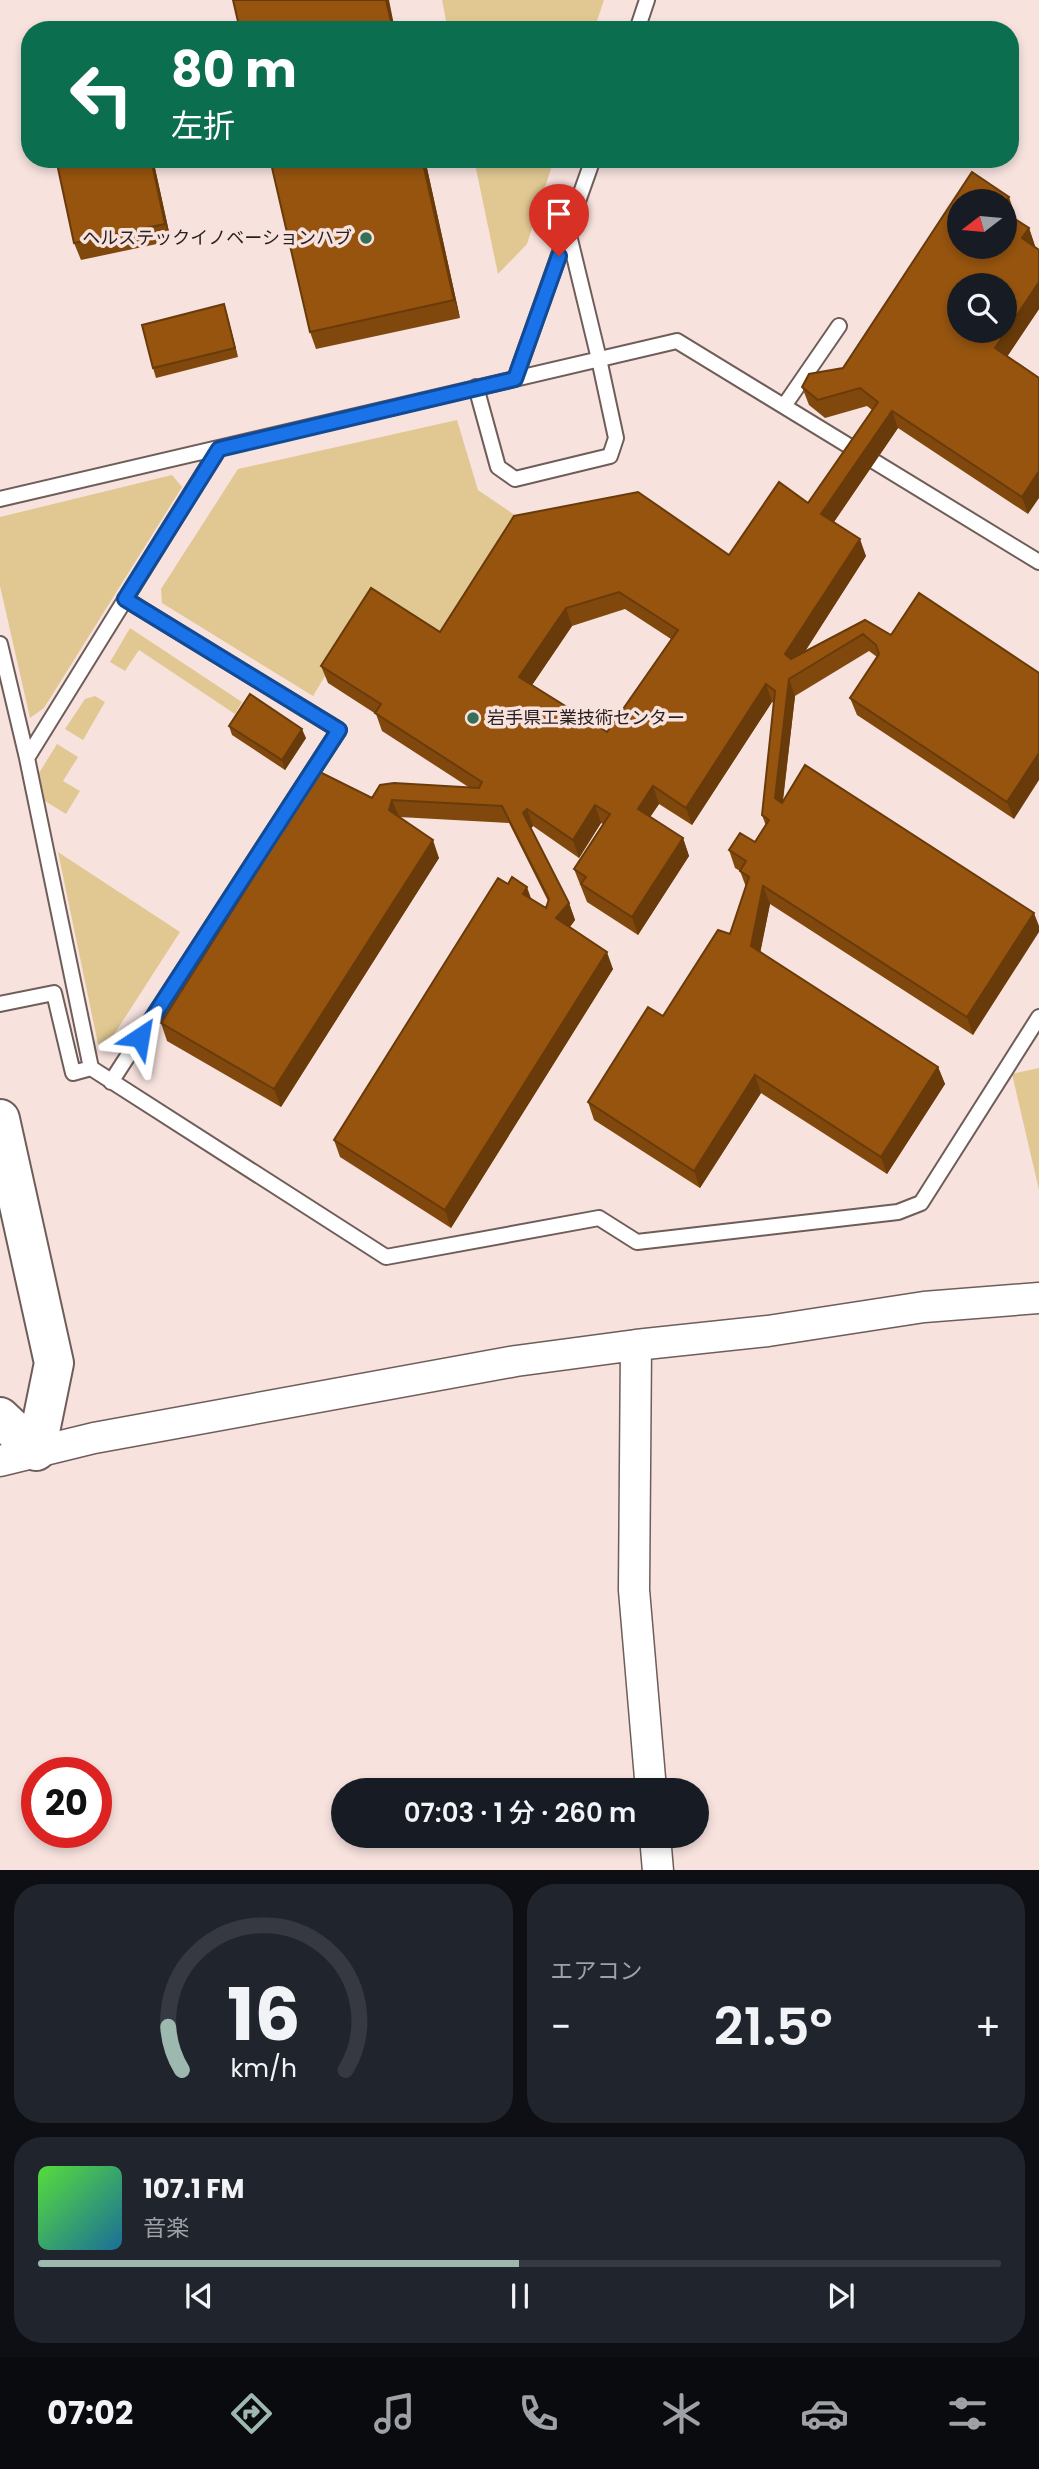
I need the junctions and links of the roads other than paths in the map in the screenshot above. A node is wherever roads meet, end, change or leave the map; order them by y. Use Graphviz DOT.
graph roads {
  1 [pos="647,0"];
  2 [pos="640,21"];
  3 [pos="590,168"];
  4 [pos="568,231"];
  5 [pos="839,326"];
  6 [pos="599,359"];
  7 [pos="515,379"];
  8 [pos="477,387"];
  9 [pos="784,406"];
  10 [pos="219,449"];
  11 [pos="0,499"];
  12 [pos="1039,562"];
  13 [pos="125,599"];
  14 [pos="0,644"];
  15 [pos="27,758"];
  16 [pos="0,1004"];
  17 [pos="1039,1017"];
  18 [pos="91,1068"];
  19 [pos="111,1082"];
  20 [pos="0,1119"];
  21 [pos="1039,1298"];
  22 [pos="636,1345"];
  23 [pos="0,1417"];
  24 [pos="18,1456"];
  25 [pos="650,1778"];
  26 [pos="656,1848"];
  27 [pos="658,1870"];
  1 -- 2 [label="lane"];
  3 -- 4 [label="lane"];
  4 -- 6 [label="lane"];
  4 -- 7 [label="lane"];
  5 -- 9 [label="lane"];
  6 -- 7 [label="lane"];
  6 -- 8 [label="lane"];
  6 -- 9 [label="lane"];
  7 -- 8 [label="lane"];
  8 -- 10 [label="lane"];
  9 -- 12 [label="lane"];
  10 -- 11 [label="lane"];
  10 -- 13 [label="lane"];
  13 -- 15 [label="lane"];
  13 -- 19 [label="lane"];
  14 -- 15 [label="lane"];
  15 -- 18 [label="lane"];
  16 -- 18 [label="lane"];
  17 -- 19 [label="lane"];
  18 -- 19 [label="lane"];
  20 -- 24 [label="street"];
  21 -- 22 [label="street"];
  22 -- 24 [label="street"];
  22 -- 25 [label="street"];
  23 -- 24 [label="street"];
  26 -- 27 [label="street"];
}
